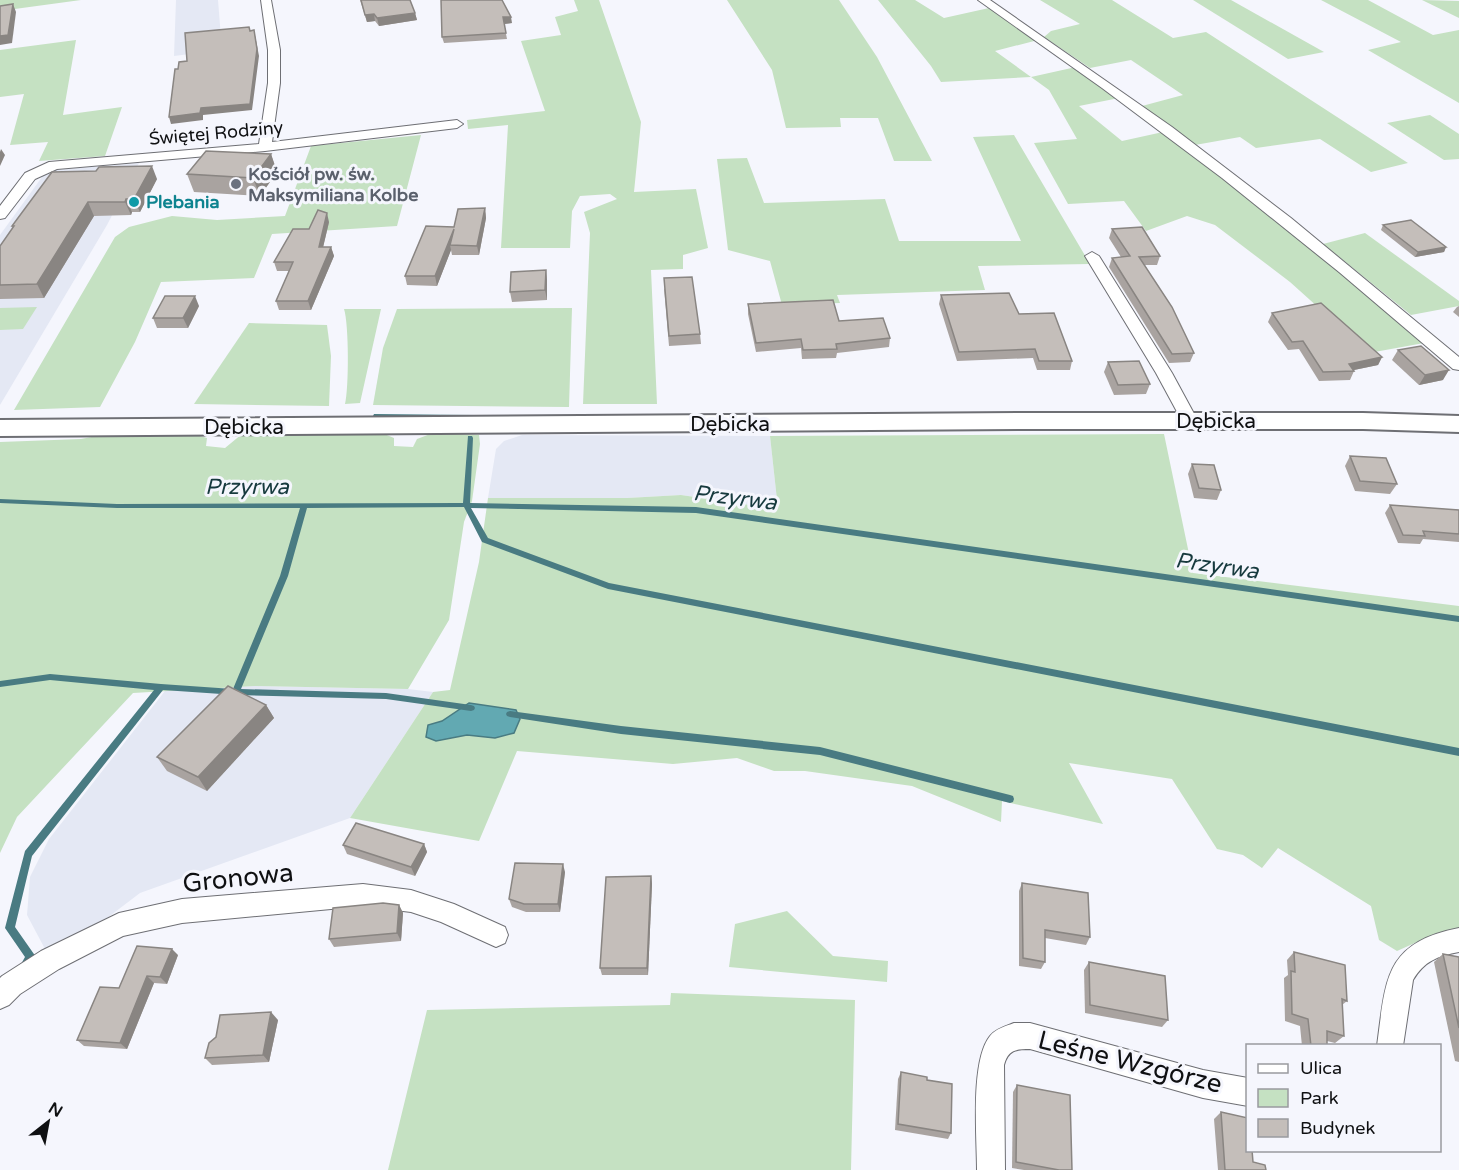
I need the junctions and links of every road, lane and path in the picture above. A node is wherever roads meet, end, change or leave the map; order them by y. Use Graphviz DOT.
graph roads {
  1 [pos="266,0"];
  2 [pos="983,0"];
  3 [pos="457,124"];
  4 [pos="265,147"];
  5 [pos="0,215"];
  6 [pos="1092,256"];
  7 [pos="1459,365"];
  8 [pos="1190,421"];
  9 [pos="1459,424"];
  10 [pos="0,429"];
  11 [pos="496,934"];
  12 [pos="1459,940"];
  13 [pos="0,996"];
  14 [pos="1390,1044"];
  15 [pos="1246,1092"];
  16 [pos="991,1170"];
  1 -- 4 [label="street"];
  2 -- 7 [label="street"];
  3 -- 4 [label="street, Świętej Rodziny"];
  4 -- 5 [label="street, Świętej Rodziny"];
  6 -- 8 [label="street"];
  8 -- 9 [label="street, Dębicka"];
  8 -- 10 [label="street, Dębicka"];
  11 -- 13 [label="street, Gronowa"];
  12 -- 14 [label="street"];
  15 -- 16 [label="street, Leśne Wzgórze"];
}
